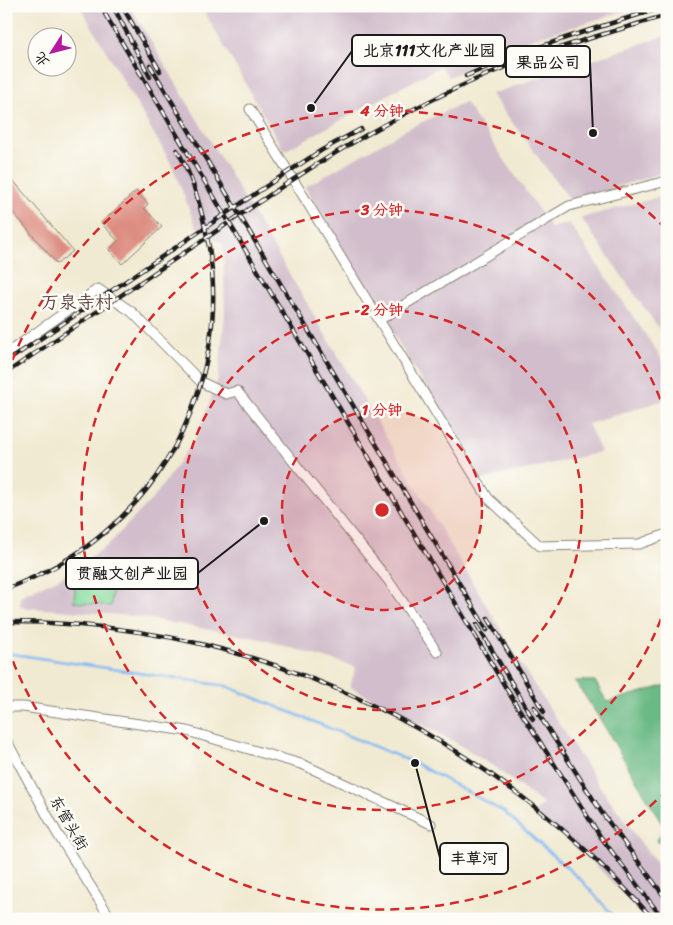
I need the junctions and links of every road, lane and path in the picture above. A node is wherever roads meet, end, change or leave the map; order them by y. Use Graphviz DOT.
graph roads {
  1 [pos="250,109"];
  2 [pos="667,181"];
  3 [pos="379,320"];
  4 [pos="6,354"];
  5 [pos="667,534"];
  6 [pos="437,652"];
  7 [pos="6,707"];
  8 [pos="6,740"];
  9 [pos="431,824"];
  10 [pos="111,919"];
  1 -- 3 [label="street"];
  2 -- 3 [label="street"];
  3 -- 5 [label="street"];
  4 -- 6 [label="street"];
  7 -- 9 [label="street"];
  8 -- 10 [label="street, 东管头街"];
}
